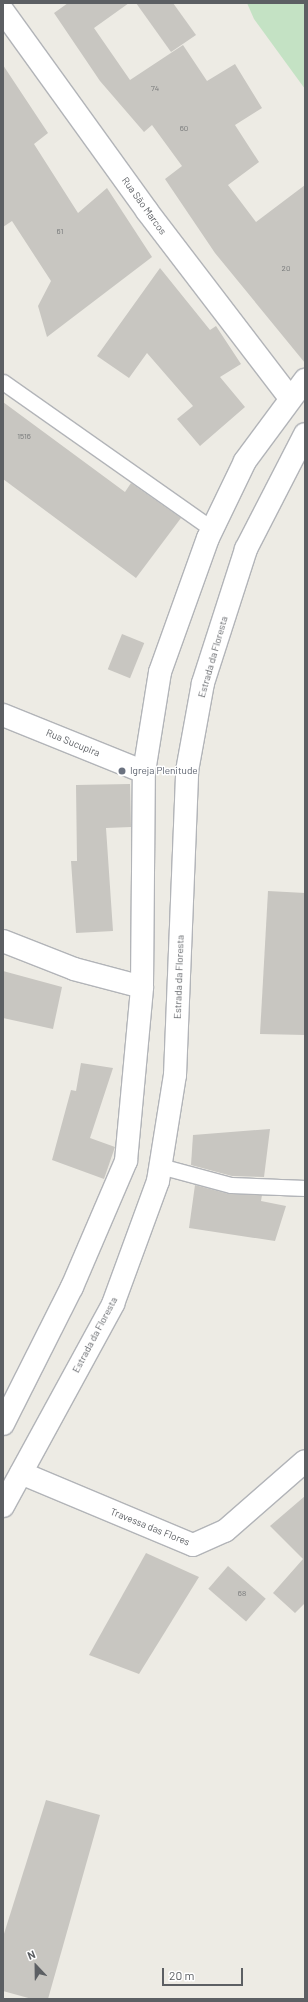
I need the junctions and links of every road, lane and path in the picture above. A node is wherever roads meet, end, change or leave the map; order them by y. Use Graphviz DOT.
graph roads {
  1 [pos="3,11"];
  2 [pos="305,380"];
  3 [pos="3,382"];
  4 [pos="289,397"];
  5 [pos="305,434"];
  6 [pos="212,529"];
  7 [pos="3,715"];
  8 [pos="144,772"];
  9 [pos="3,941"];
  10 [pos="142,987"];
  11 [pos="160,1166"];
  12 [pos="305,1188"];
  13 [pos="3,1424"];
  14 [pos="305,1461"];
  15 [pos="21,1473"];
  16 [pos="3,1506"];
  1 -- 4 [label="main road, Rua São Marcos"];
  2 -- 4 [label="main road"];
  3 -- 6 [label="lane"];
  4 -- 6 [label="main road"];
  5 -- 11 [label="main road, Estrada da Floresta"];
  6 -- 8 [label="main road"];
  7 -- 8 [label="main road, Rua Sucupira"];
  8 -- 10 [label="main road"];
  9 -- 10 [label="main road"];
  10 -- 13 [label="main road"];
  11 -- 12 [label="lane"];
  11 -- 15 [label="main road, Estrada da Floresta"];
  14 -- 15 [label="main road, Travessa das Flores"];
  15 -- 16 [label="main road, Estrada da Floresta"];
}
